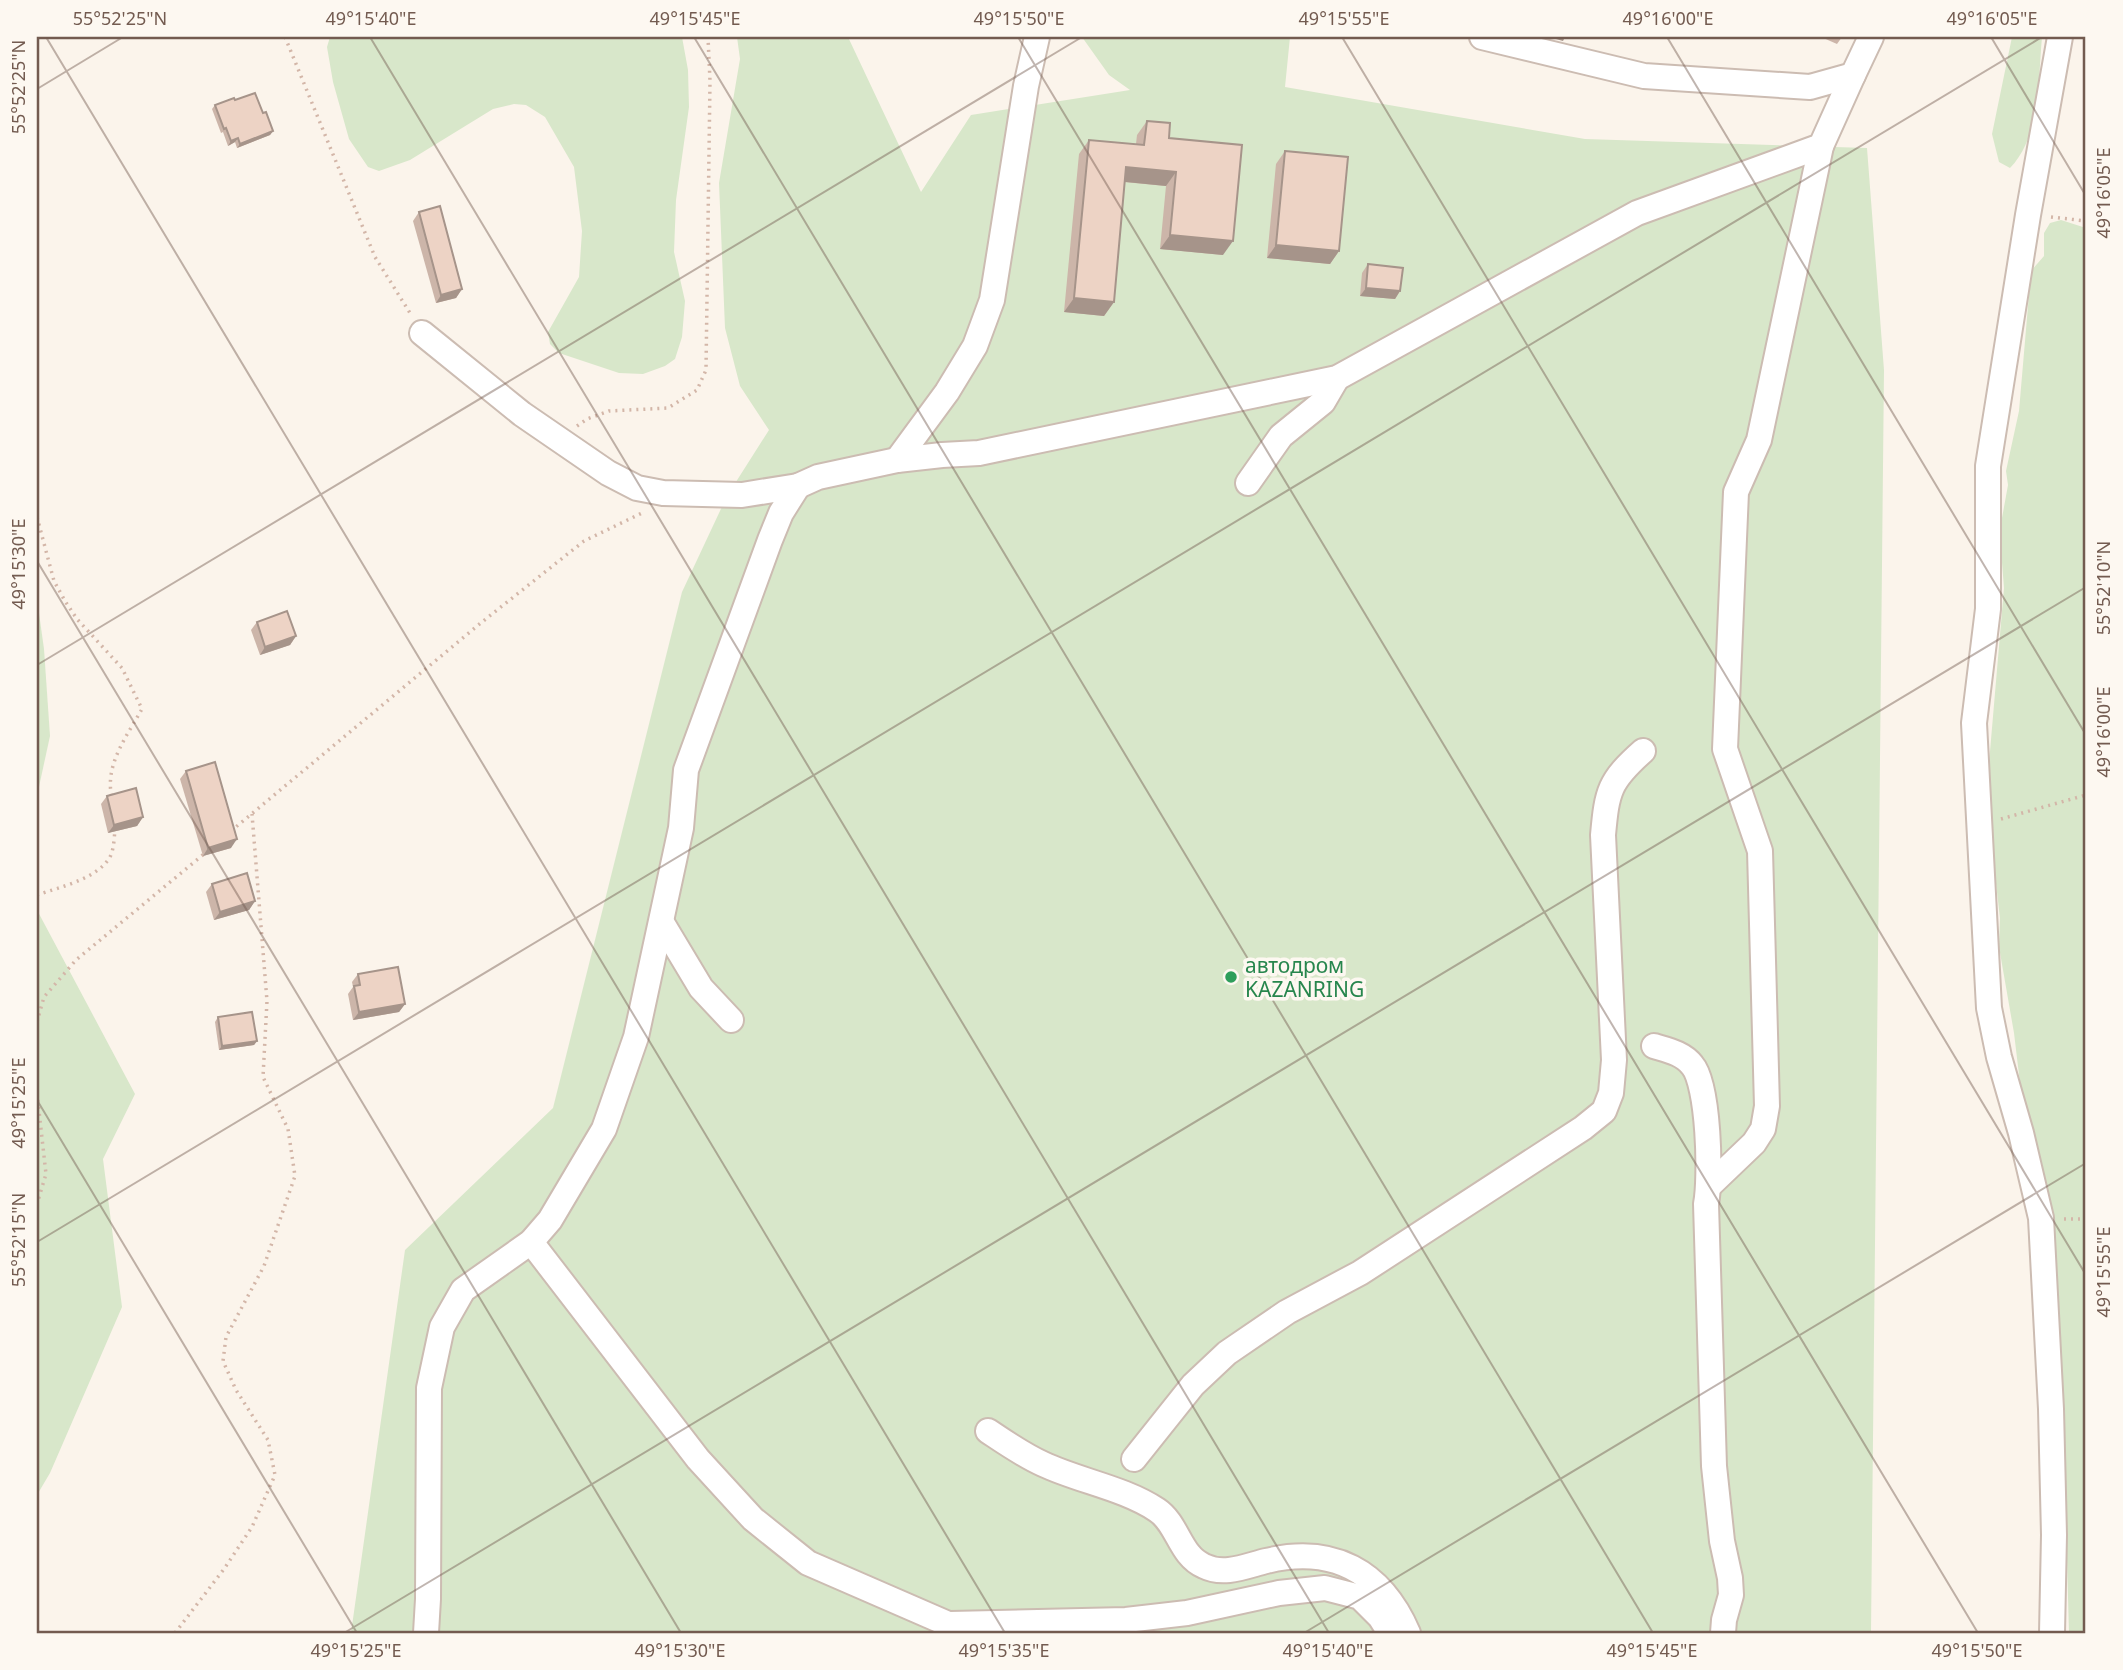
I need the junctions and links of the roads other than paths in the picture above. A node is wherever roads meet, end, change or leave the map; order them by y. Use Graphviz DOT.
graph roads {
  1 [pos="1037,37"];
  2 [pos="1482,37"];
  3 [pos="1871,37"];
  4 [pos="2060,37"];
  5 [pos="1853,75"];
  6 [pos="1821,146"];
  7 [pos="422,332"];
  8 [pos="1337,378"];
  9 [pos="897,460"];
  10 [pos="1248,483"];
  11 [pos="798,486"];
  12 [pos="1643,751"];
  13 [pos="662,923"];
  14 [pos="731,1020"];
  15 [pos="1654,1046"];
  16 [pos="1709,1186"];
  17 [pos="531,1242"];
  18 [pos="988,1431"];
  19 [pos="1134,1459"];
  20 [pos="946,1624"];
  21 [pos="426,1633"];
  22 [pos="969,1633"];
  23 [pos="1390,1633"];
  24 [pos="1408,1633"];
  25 [pos="1723,1633"];
  26 [pos="2052,1633"];
  1 -- 9 [label="lane"];
  2 -- 5 [label="lane"];
  3 -- 5 [label="lane"];
  4 -- 26 [label="lane"];
  5 -- 6 [label="lane"];
  6 -- 8 [label="lane"];
  6 -- 16 [label="lane"];
  7 -- 11 [label="lane"];
  8 -- 9 [label="lane"];
  8 -- 10 [label="lane"];
  9 -- 11 [label="lane"];
  11 -- 13 [label="lane"];
  12 -- 19 [label="lane"];
  13 -- 14 [label="lane"];
  13 -- 17 [label="lane"];
  15 -- 16 [label="lane"];
  16 -- 25 [label="lane"];
  17 -- 20 [label="lane"];
  17 -- 21 [label="lane"];
  18 -- 24 [label="lane"];
  20 -- 22 [label="lane"];
  20 -- 23 [label="lane"];
}
